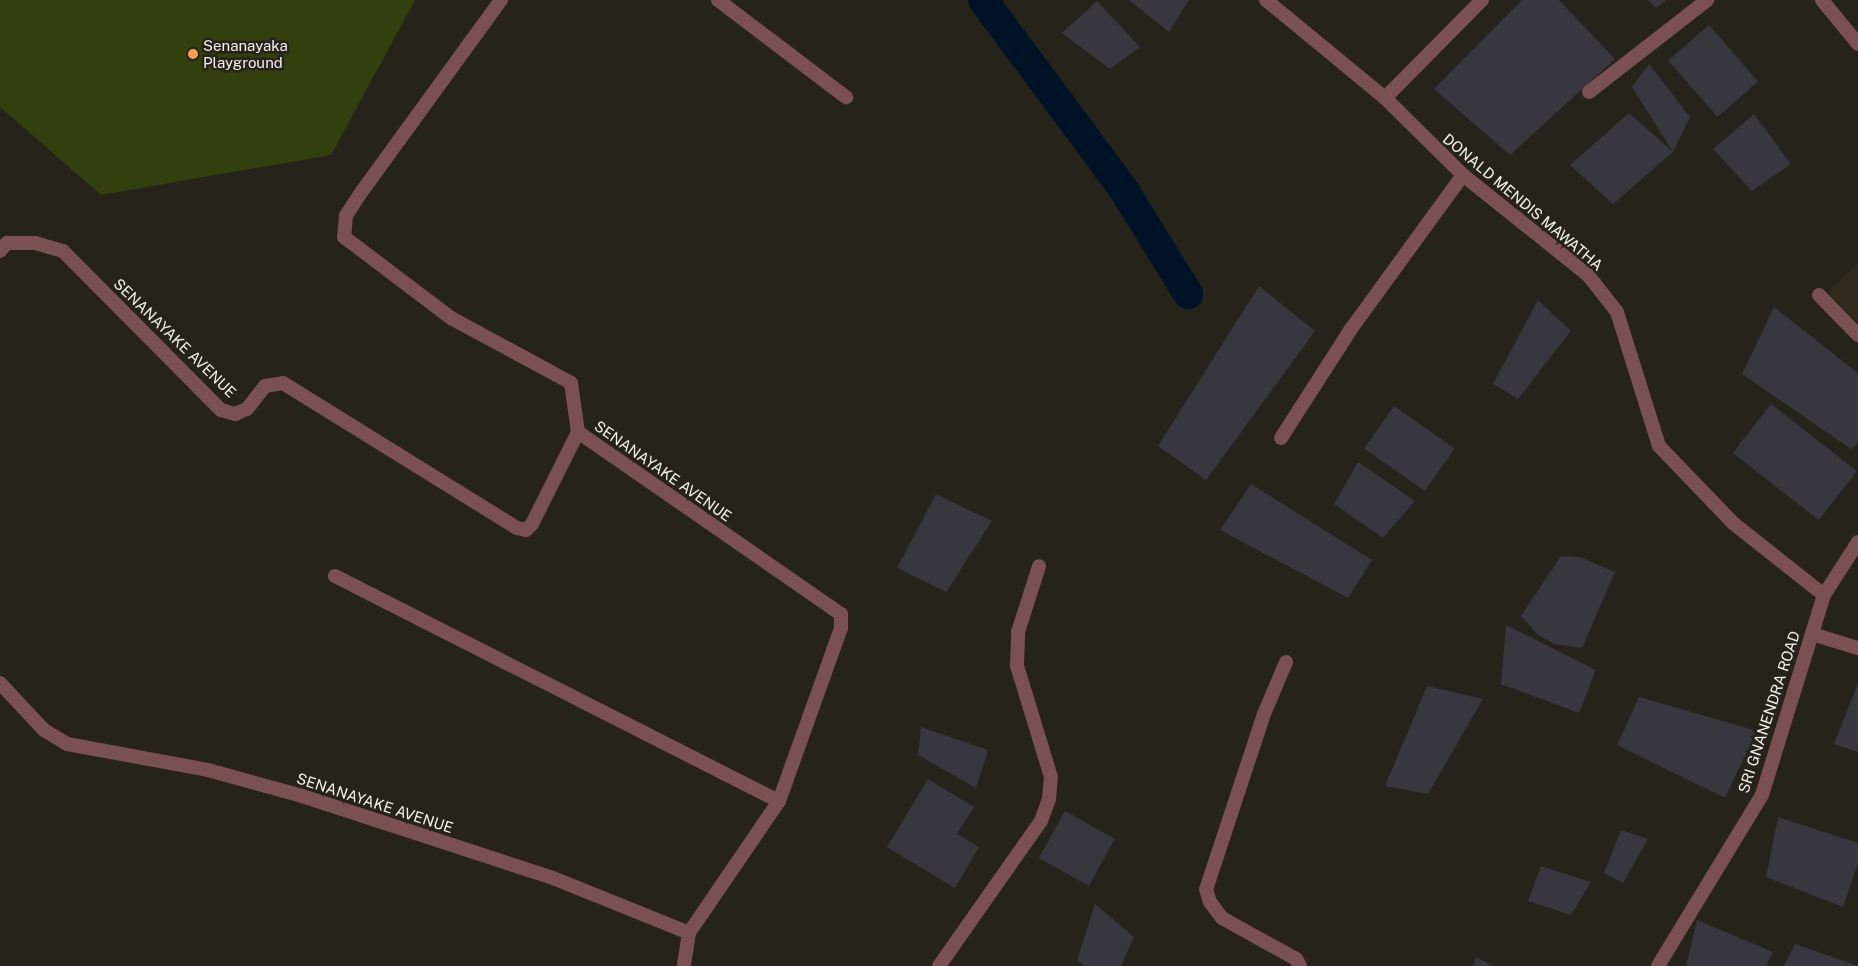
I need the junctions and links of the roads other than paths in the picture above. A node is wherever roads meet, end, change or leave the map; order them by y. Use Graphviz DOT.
graph roads {
  1 [pos="501,0"];
  2 [pos="718,0"];
  3 [pos="1266,0"];
  4 [pos="1482,0"];
  5 [pos="1707,0"];
  6 [pos="1822,0"];
  7 [pos="1858,44"];
  8 [pos="1588,92"];
  9 [pos="846,97"];
  10 [pos="1385,98"];
  11 [pos="1463,175"];
  12 [pos="0,251"];
  13 [pos="1820,295"];
  14 [pos="1858,335"];
  15 [pos="578,432"];
  16 [pos="1280,438"];
  17 [pos="1858,542"];
  18 [pos="1039,566"];
  19 [pos="334,576"];
  20 [pos="1824,594"];
  21 [pos="1812,634"];
  22 [pos="1858,648"];
  23 [pos="1286,662"];
  24 [pos="0,683"];
  25 [pos="779,801"];
  26 [pos="689,933"];
  27 [pos="684,966"];
  28 [pos="939,966"];
  29 [pos="1300,966"];
  30 [pos="1658,966"];
  1 -- 15 [label="street"];
  2 -- 9 [label="street"];
  3 -- 10 [label="street, DONALD MENDIS MAWATHA"];
  4 -- 10 [label="street"];
  5 -- 8 [label="street"];
  6 -- 7 [label="street"];
  10 -- 11 [label="street, DONALD MENDIS MAWATHA"];
  11 -- 16 [label="street"];
  11 -- 20 [label="street, DONALD MENDIS MAWATHA"];
  12 -- 15 [label="street, SENANAYAKE AVENUE"];
  13 -- 14 [label="street"];
  15 -- 25 [label="street, SENANAYAKE AVENUE"];
  17 -- 20 [label="street, SRI GNANENDRA ROAD"];
  18 -- 28 [label="street"];
  19 -- 25 [label="street"];
  20 -- 21 [label="street, SRI GNANENDRA ROAD"];
  21 -- 22 [label="street"];
  21 -- 30 [label="street, SRI GNANENDRA ROAD"];
  23 -- 29 [label="street"];
  24 -- 26 [label="street, SENANAYAKE AVENUE"];
  25 -- 26 [label="street, SENANAYAKE AVENUE"];
  26 -- 27 [label="street, SENANAYAKE AVENUE"];
}
